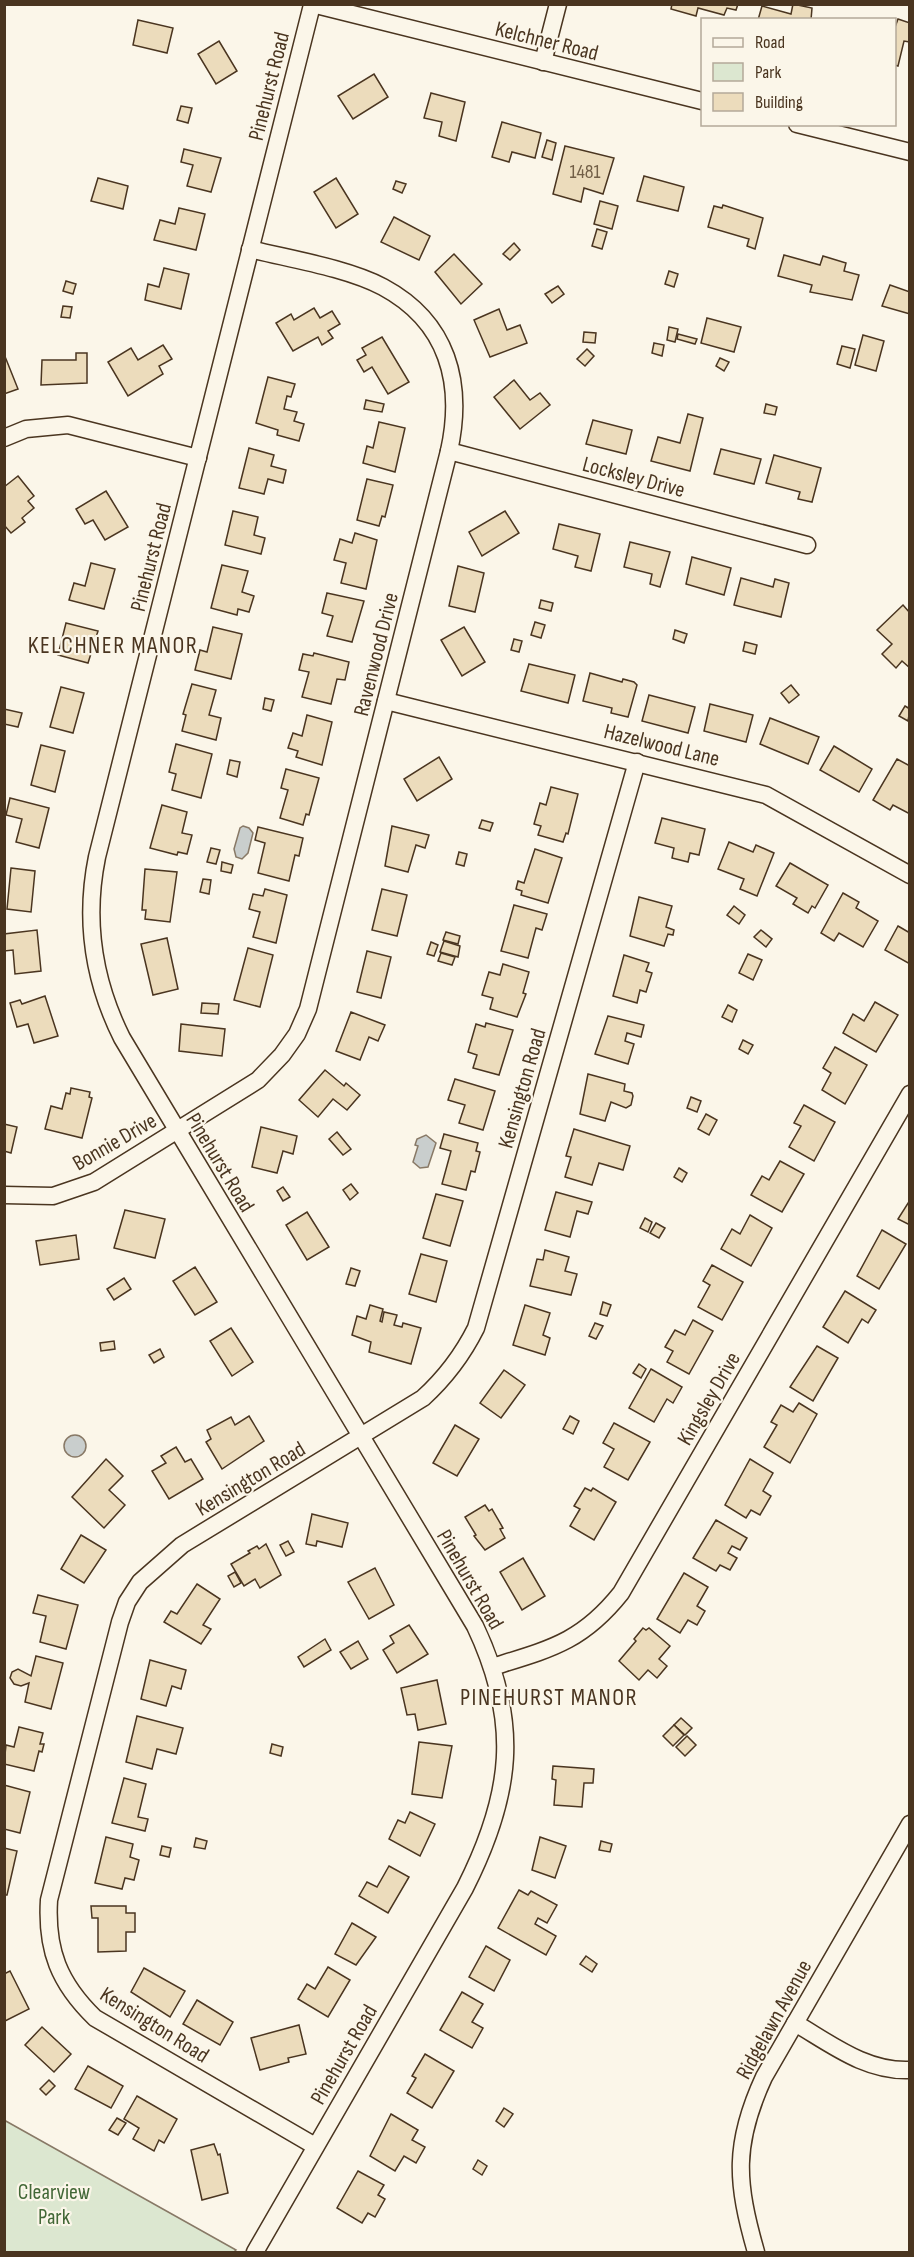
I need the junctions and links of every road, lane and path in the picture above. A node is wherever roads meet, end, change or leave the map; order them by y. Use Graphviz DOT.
graph roads {
  1 [pos="312,4"];
  2 [pos="558,4"];
  3 [pos="543,62"];
  4 [pos="701,101"];
  5 [pos="805,126"];
  6 [pos="909,153"];
  7 [pos="250,249"];
  8 [pos="4,438"];
  9 [pos="449,451"];
  10 [pos="198,458"];
  11 [pos="807,545"];
  12 [pos="386,701"];
  13 [pos="637,762"];
  14 [pos="909,875"];
  15 [pos="909,1094"];
  16 [pos="175,1131"];
  17 [pos="4,1195"];
  18 [pos="360,1438"];
  19 [pos="492,1667"];
  20 [pos="909,1824"];
  21 [pos="795,2023"];
  22 [pos="909,2070"];
  23 [pos="315,2146"];
  24 [pos="255,2253"];
  25 [pos="756,2253"];
  1 -- 3 [label="street, Kelchner Road"];
  1 -- 7 [label="street, Pinehurst Road"];
  2 -- 3 [label="street"];
  3 -- 4 [label="street, Kelchner Road"];
  5 -- 6 [label="street"];
  7 -- 9 [label="street, Ravenwood Drive"];
  7 -- 10 [label="street, Pinehurst Road"];
  8 -- 10 [label="street"];
  9 -- 11 [label="street, Locksley Drive"];
  9 -- 12 [label="street, Ravenwood Drive"];
  10 -- 16 [label="street, Pinehurst Road"];
  12 -- 13 [label="street, Hazelwood Lane"];
  12 -- 16 [label="street, Ravenwood Drive"];
  13 -- 14 [label="street, Hazelwood Lane"];
  13 -- 18 [label="street, Kensington Road"];
  15 -- 19 [label="street, Kingsley Drive"];
  16 -- 17 [label="street, Bonnie Drive"];
  16 -- 18 [label="street, Pinehurst Road"];
  18 -- 19 [label="street, Pinehurst Road"];
  18 -- 23 [label="street, Kensington Road"];
  19 -- 23 [label="street, Pinehurst Road"];
  20 -- 21 [label="street, Ridgelawn Avenue"];
  21 -- 22 [label="street"];
  21 -- 25 [label="street, Ridgelawn Avenue"];
  23 -- 24 [label="street, Pinehurst Road"];
}
